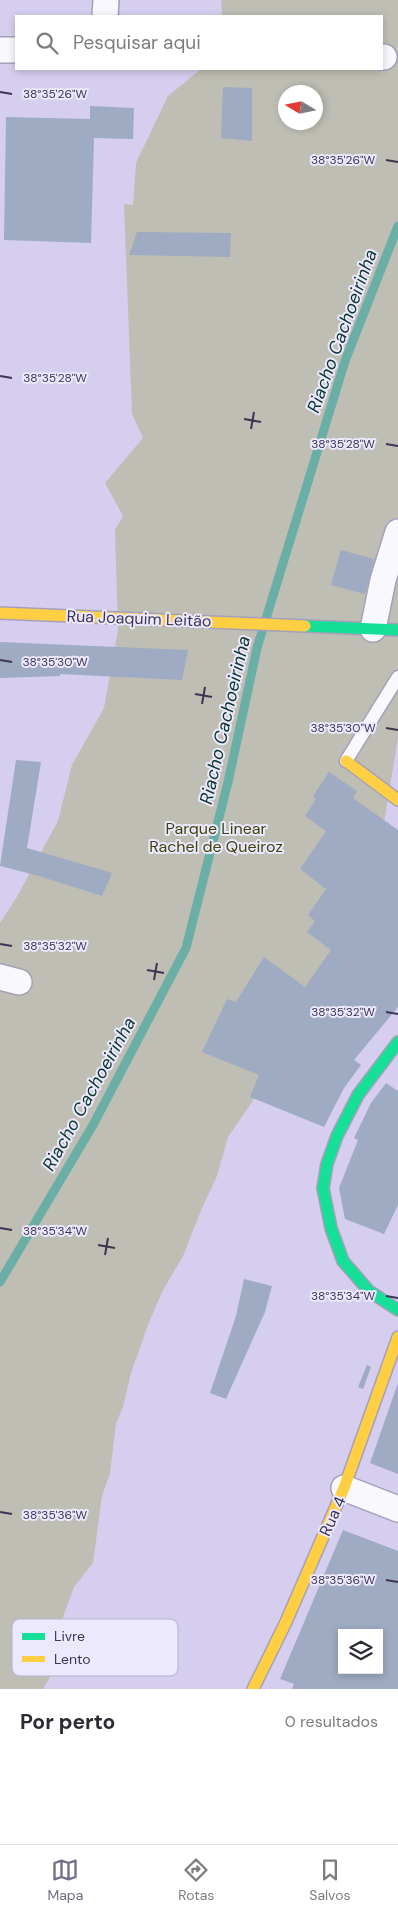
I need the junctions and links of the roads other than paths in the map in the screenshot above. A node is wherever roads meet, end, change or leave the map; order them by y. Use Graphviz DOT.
graph roads {
  1 [pos="106,0"];
  2 [pos="105,15"];
  3 [pos="0,50"];
  4 [pos="15,50"];
  5 [pos="398,532"];
  6 [pos="0,612"];
  7 [pos="373,629"];
  8 [pos="398,630"];
  9 [pos="398,677"];
  10 [pos="346,761"];
  11 [pos="398,800"];
  12 [pos="398,1042"];
  13 [pos="398,1310"];
  14 [pos="398,1338"];
  15 [pos="344,1488"];
  16 [pos="398,1509"];
  17 [pos="253,1689"];
  1 -- 2 [label="street"];
  3 -- 4 [label="street"];
  5 -- 7 [label="street"];
  6 -- 7 [label="street, Rua Joaquim Leitão"];
  7 -- 8 [label="street, Rua Joaquim Leitão"];
  9 -- 10 [label="lane"];
  10 -- 11 [label="street"];
  12 -- 13 [label="street"];
  14 -- 15 [label="street, Rua 4"];
  15 -- 16 [label="street"];
  15 -- 17 [label="street, Rua 4"];
}
